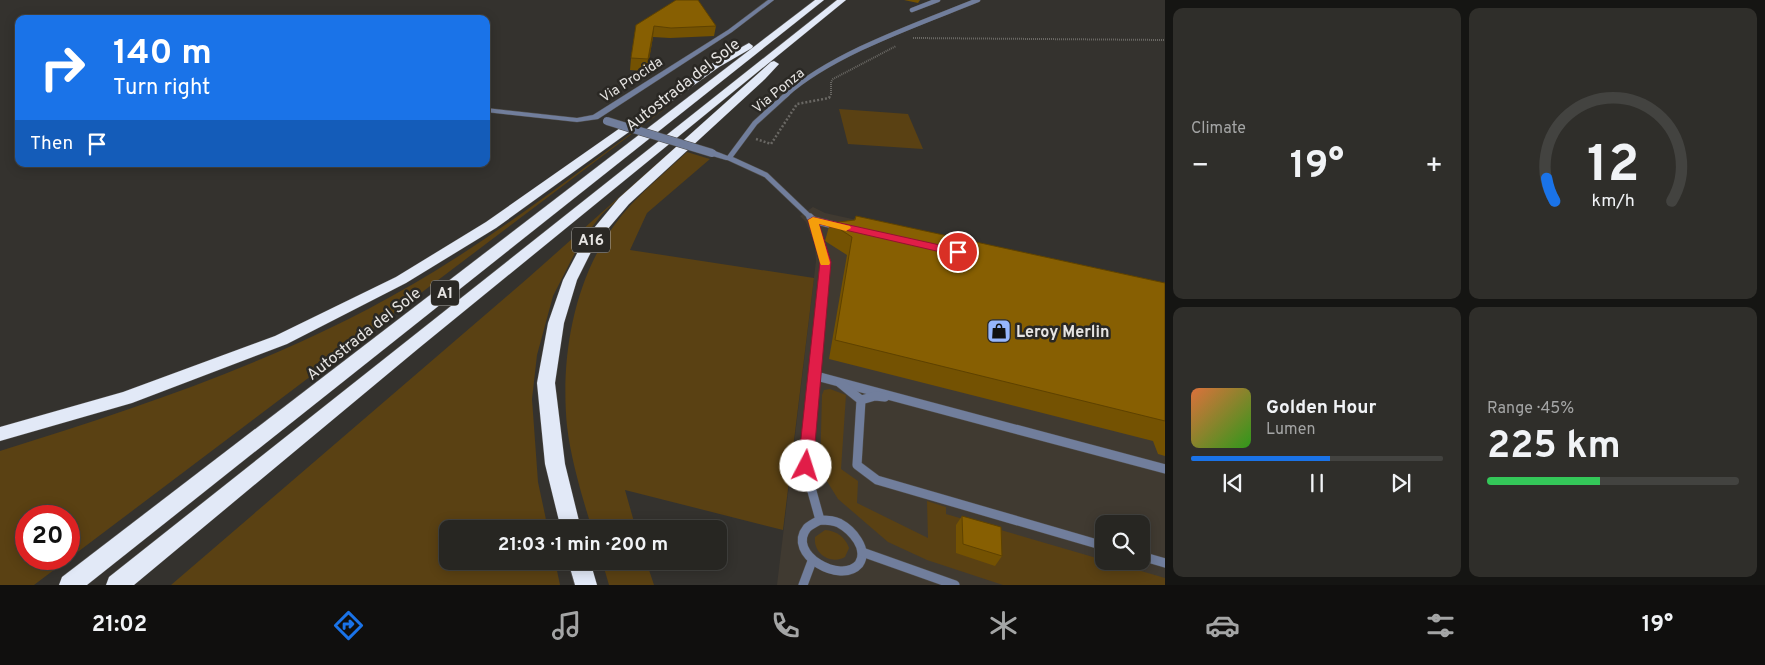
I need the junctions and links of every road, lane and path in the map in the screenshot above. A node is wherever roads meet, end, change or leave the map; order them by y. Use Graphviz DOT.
graph roads {
  1 [pos="771,0"];
  2 [pos="820,0"];
  3 [pos="842,0"];
  4 [pos="938,0"];
  5 [pos="978,0"];
  6 [pos="912,10"];
  7 [pos="786,27"];
  8 [pos="804,30"];
  9 [pos="911,38"];
  10 [pos="1165,40"];
  11 [pos="902,43"];
  12 [pos="490,110"];
  13 [pos="595,117"];
  14 [pos="745,136"];
  15 [pos="729,158"];
  16 [pos="813,220"];
  17 [pos="847,228"];
  18 [pos="814,375"];
  19 [pos="838,381"];
  20 [pos="896,397"];
  21 [pos="861,400"];
  22 [pos="0,434"];
  23 [pos="1165,468"];
  24 [pos="568,520"];
  25 [pos="820,520"];
  26 [pos="1095,543"];
  27 [pos="862,552"];
  28 [pos="1150,559"];
  29 [pos="812,561"];
  30 [pos="1165,563"];
  31 [pos="582,570"];
  32 [pos="70,585"];
  33 [pos="117,585"];
  34 [pos="586,585"];
  35 [pos="804,585"];
  36 [pos="955,585"];
  1 -- 13 [label="street, Via Procida"];
  2 -- 7 [label="highway, Autostrada del Sole / A1"];
  3 -- 8 [label="highway, Autostrada del Sole / A1"];
  4 -- 6 [label="lane"];
  5 -- 14 [label="lane, Via Ponza"];
  7 -- 22 [label="highway"];
  7 -- 32 [label="highway, Autostrada del Sole / A1"];
  8 -- 24 [label="highway, A16"];
  8 -- 33 [label="highway, Autostrada del Sole / A1"];
  9 -- 10 [label="path"];
  11 -- 14 [label="path"];
  12 -- 13 [label="street, Via Procida"];
  13 -- 15 [label="street, bridge"];
  14 -- 15 [label="lane, Via Ponza"];
  15 -- 16 [label="lane"];
  16 -- 17 [label="lane"];
  16 -- 18 [label="lane"];
  18 -- 19 [label="lane"];
  18 -- 25 [label="lane"];
  19 -- 20 [label="lane"];
  19 -- 21 [label="lane"];
  20 -- 21 [label="lane"];
  20 -- 23 [label="lane"];
  21 -- 26 [label="lane"];
  25 -- 27 [label="lane"];
  25 -- 29 [label="lane"];
  27 -- 29 [label="lane"];
  27 -- 36 [label="lane"];
  28 -- 30 [label="lane"];
  29 -- 35 [label="lane"];
  31 -- 34 [label="highway"];
}
